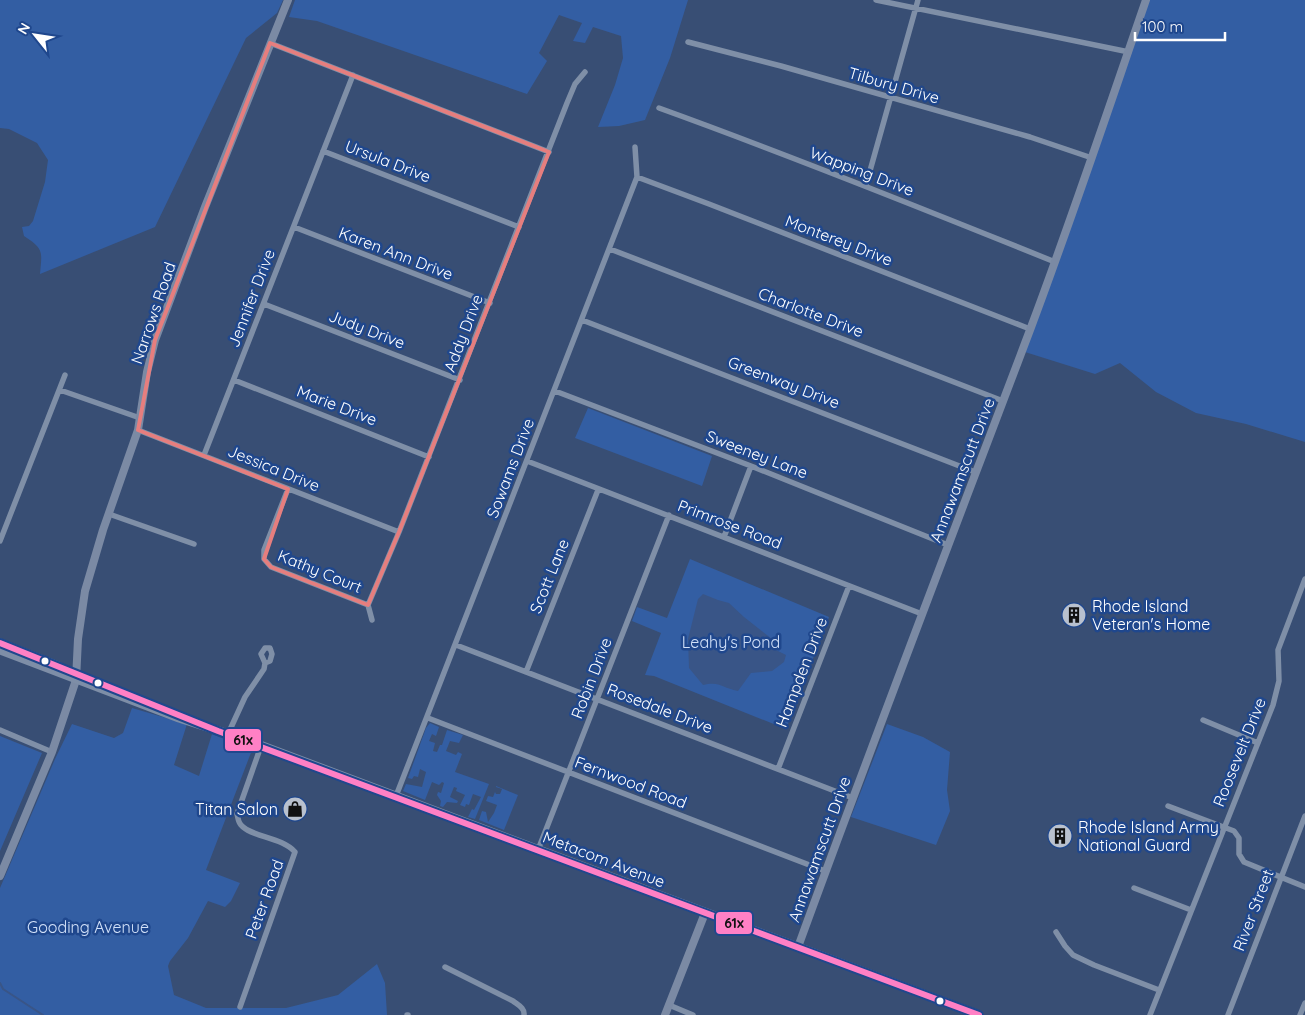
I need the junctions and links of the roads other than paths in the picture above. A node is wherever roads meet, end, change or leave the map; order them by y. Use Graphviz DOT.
graph roads {
  1 [pos="288,0"];
  2 [pos="876,0"];
  3 [pos="918,0"];
  4 [pos="1146,0"];
  5 [pos="915,9"];
  6 [pos="688,42"];
  7 [pos="270,43"];
  8 [pos="1129,52"];
  9 [pos="584,72"];
  10 [pos="353,75"];
  11 [pos="891,98"];
  12 [pos="659,108"];
  13 [pos="635,146"];
  14 [pos="323,150"];
  15 [pos="549,152"];
  16 [pos="1092,158"];
  17 [pos="637,177"];
  18 [pos="866,185"];
  19 [pos="294,227"];
  20 [pos="519,228"];
  21 [pos="610,249"];
  22 [pos="1055,262"];
  23 [pos="490,303"];
  24 [pos="264,304"];
  25 [pos="582,320"];
  26 [pos="1030,330"];
  27 [pos="65,375"];
  28 [pos="234,380"];
  29 [pos="460,380"];
  30 [pos="60,390"];
  31 [pos="555,390"];
  32 [pos="1003,401"];
  33 [pos="140,418"];
  34 [pos="138,430"];
  35 [pos="204,455"];
  36 [pos="429,456"];
  37 [pos="527,461"];
  38 [pos="751,466"];
  39 [pos="975,472"];
  40 [pos="288,489"];
  41 [pos="598,490"];
  42 [pos="109,514"];
  43 [pos="669,515"];
  44 [pos="399,532"];
  45 [pos="724,537"];
  46 [pos="0,541"];
  47 [pos="194,544"];
  48 [pos="948,545"];
  49 [pos="1305,578"];
  50 [pos="849,586"];
  51 [pos="368,606"];
  52 [pos="922,614"];
  53 [pos="372,620"];
  54 [pos="0,643"];
  55 [pos="456,645"];
  56 [pos="0,650"];
  57 [pos="266,663"];
  58 [pos="526,672"];
  59 [pos="76,677"];
  60 [pos="597,699"];
  61 [pos="428,718"];
  62 [pos="1203,720"];
  63 [pos="0,730"];
  64 [pos="228,734"];
  65 [pos="1258,743"];
  66 [pos="261,746"];
  67 [pos="52,752"];
  68 [pos="778,769"];
  69 [pos="568,772"];
  70 [pos="396,796"];
  71 [pos="853,798"];
  72 [pos="1168,806"];
  73 [pos="1305,816"];
  74 [pos="1224,827"];
  75 [pos="538,850"];
  76 [pos="826,871"];
  77 [pos="0,876"];
  78 [pos="1281,878"];
  79 [pos="1305,887"];
  80 [pos="1134,888"];
  81 [pos="1191,910"];
  82 [pos="705,913"];
  83 [pos="1056,932"];
  84 [pos="798,947"];
  85 [pos="445,967"];
  86 [pos="1159,990"];
  87 [pos="1305,1003"];
  88 [pos="669,1005"];
  89 [pos="240,1007"];
  90 [pos="524,1015"];
  91 [pos="665,1015"];
  92 [pos="693,1015"];
  93 [pos="979,1015"];
  94 [pos="1150,1015"];
  95 [pos="1228,1015"];
  96 [pos="1300,1015"];
  1 -- 7 [label="street, Narrows Road"];
  2 -- 5 [label="street"];
  3 -- 5 [label="street"];
  4 -- 8 [label="street, Annawamscutt Drive"];
  5 -- 8 [label="street"];
  5 -- 11 [label="street"];
  6 -- 11 [label="street, Tilbury Drive"];
  7 -- 10 [label="street"];
  7 -- 33 [label="street, Narrows Road"];
  8 -- 16 [label="street, Annawamscutt Drive"];
  9 -- 15 [label="street, Addy Drive"];
  10 -- 14 [label="street, Ursula Drive"];
  10 -- 15 [label="street"];
  11 -- 16 [label="street, Tilbury Drive"];
  11 -- 18 [label="street"];
  12 -- 18 [label="street, Wapping Drive"];
  13 -- 17 [label="street, Sowams Drive"];
  14 -- 19 [label="street, Jennifer Drive"];
  14 -- 20 [label="street, Ursula Drive"];
  15 -- 20 [label="street, Addy Drive"];
  16 -- 22 [label="street, Annawamscutt Drive"];
  17 -- 21 [label="street, Sowams Drive"];
  17 -- 26 [label="street, Monterey Drive"];
  18 -- 22 [label="street, Wapping Drive"];
  19 -- 23 [label="street, Karen Ann Drive"];
  19 -- 24 [label="street, Jennifer Drive"];
  20 -- 23 [label="street, Addy Drive"];
  21 -- 25 [label="street, Sowams Drive"];
  21 -- 32 [label="street, Charlotte Drive"];
  22 -- 26 [label="street, Annawamscutt Drive"];
  23 -- 29 [label="street, Addy Drive"];
  24 -- 28 [label="street, Jennifer Drive"];
  24 -- 29 [label="street, Judy Drive"];
  25 -- 31 [label="street, Sowams Drive"];
  25 -- 39 [label="street, Greenway Drive"];
  26 -- 32 [label="street, Annawamscutt Drive"];
  27 -- 30 [label="street"];
  28 -- 35 [label="street, Jennifer Drive"];
  28 -- 36 [label="street, Marie Drive"];
  29 -- 36 [label="street, Addy Drive"];
  30 -- 33 [label="street"];
  30 -- 46 [label="street"];
  31 -- 37 [label="street, Sowams Drive"];
  31 -- 38 [label="street, Sweeney Lane"];
  32 -- 39 [label="street, Annawamscutt Drive"];
  33 -- 34 [label="street, Narrows Road"];
  34 -- 35 [label="street, Jessica Drive"];
  34 -- 42 [label="street, Narrows Road"];
  35 -- 40 [label="street, Jessica Drive"];
  36 -- 44 [label="street, Addy Drive"];
  37 -- 41 [label="street, Primrose Road"];
  37 -- 55 [label="street, Sowams Drive"];
  38 -- 45 [label="street"];
  38 -- 48 [label="street, Sweeney Lane"];
  39 -- 48 [label="street, Annawamscutt Drive"];
  40 -- 44 [label="street, Jessica Drive"];
  40 -- 51 [label="street, Kathy Court"];
  41 -- 43 [label="street, Primrose Road"];
  41 -- 58 [label="street, Scott Lane"];
  42 -- 47 [label="street"];
  42 -- 59 [label="street, Narrows Road"];
  43 -- 45 [label="street, Primrose Road"];
  43 -- 60 [label="street, Robin Drive"];
  44 -- 51 [label="street, Addy Drive"];
  45 -- 50 [label="street, Primrose Road"];
  48 -- 52 [label="street, Annawamscutt Drive"];
  49 -- 65 [label="street, Roosevelt Drive"];
  50 -- 52 [label="street, Primrose Road"];
  50 -- 68 [label="street, Hampden Drive"];
  51 -- 53 [label="street, Kathy Court"];
  52 -- 71 [label="street, Annawamscutt Drive"];
  54 -- 59 [label="main road, Metacom Avenue"];
  55 -- 58 [label="street, Rosedale Drive"];
  55 -- 61 [label="street, Sowams Drive"];
  56 -- 59 [label="main road, Metacom Avenue"];
  57 -- 64 [label="street"];
  58 -- 60 [label="street, Rosedale Drive"];
  59 -- 64 [label="main road, Metacom Avenue"];
  59 -- 67 [label="street"];
  60 -- 68 [label="street, Rosedale Drive"];
  60 -- 69 [label="street, Robin Drive"];
  61 -- 69 [label="street, Fernwood Road"];
  61 -- 70 [label="street, Sowams Drive"];
  62 -- 65 [label="street"];
  63 -- 67 [label="street"];
  64 -- 66 [label="main road, Metacom Avenue"];
  65 -- 74 [label="street, Roosevelt Drive"];
  66 -- 70 [label="main road, Metacom Avenue"];
  66 -- 89 [label="street, Peter Road"];
  67 -- 77 [label="street"];
  68 -- 71 [label="street, Rosedale Drive"];
  69 -- 75 [label="street, Robin Drive"];
  69 -- 76 [label="street, Fernwood Road"];
  70 -- 75 [label="main road, Metacom Avenue"];
  71 -- 76 [label="street, Annawamscutt Drive"];
  72 -- 74 [label="street"];
  73 -- 78 [label="street, River Street"];
  74 -- 78 [label="street"];
  74 -- 81 [label="street, Roosevelt Drive"];
  75 -- 82 [label="main road, Metacom Avenue"];
  76 -- 84 [label="street, Annawamscutt Drive"];
  78 -- 79 [label="street"];
  78 -- 95 [label="street, River Street"];
  80 -- 81 [label="street"];
  81 -- 86 [label="street, Roosevelt Drive"];
  82 -- 84 [label="main road, Metacom Avenue"];
  82 -- 88 [label="street"];
  83 -- 86 [label="street"];
  84 -- 93 [label="main road, Metacom Avenue"];
  85 -- 90 [label="street"];
  86 -- 94 [label="street, Roosevelt Drive"];
  87 -- 96 [label="street"];
  88 -- 91 [label="street"];
  88 -- 92 [label="street"];
}
